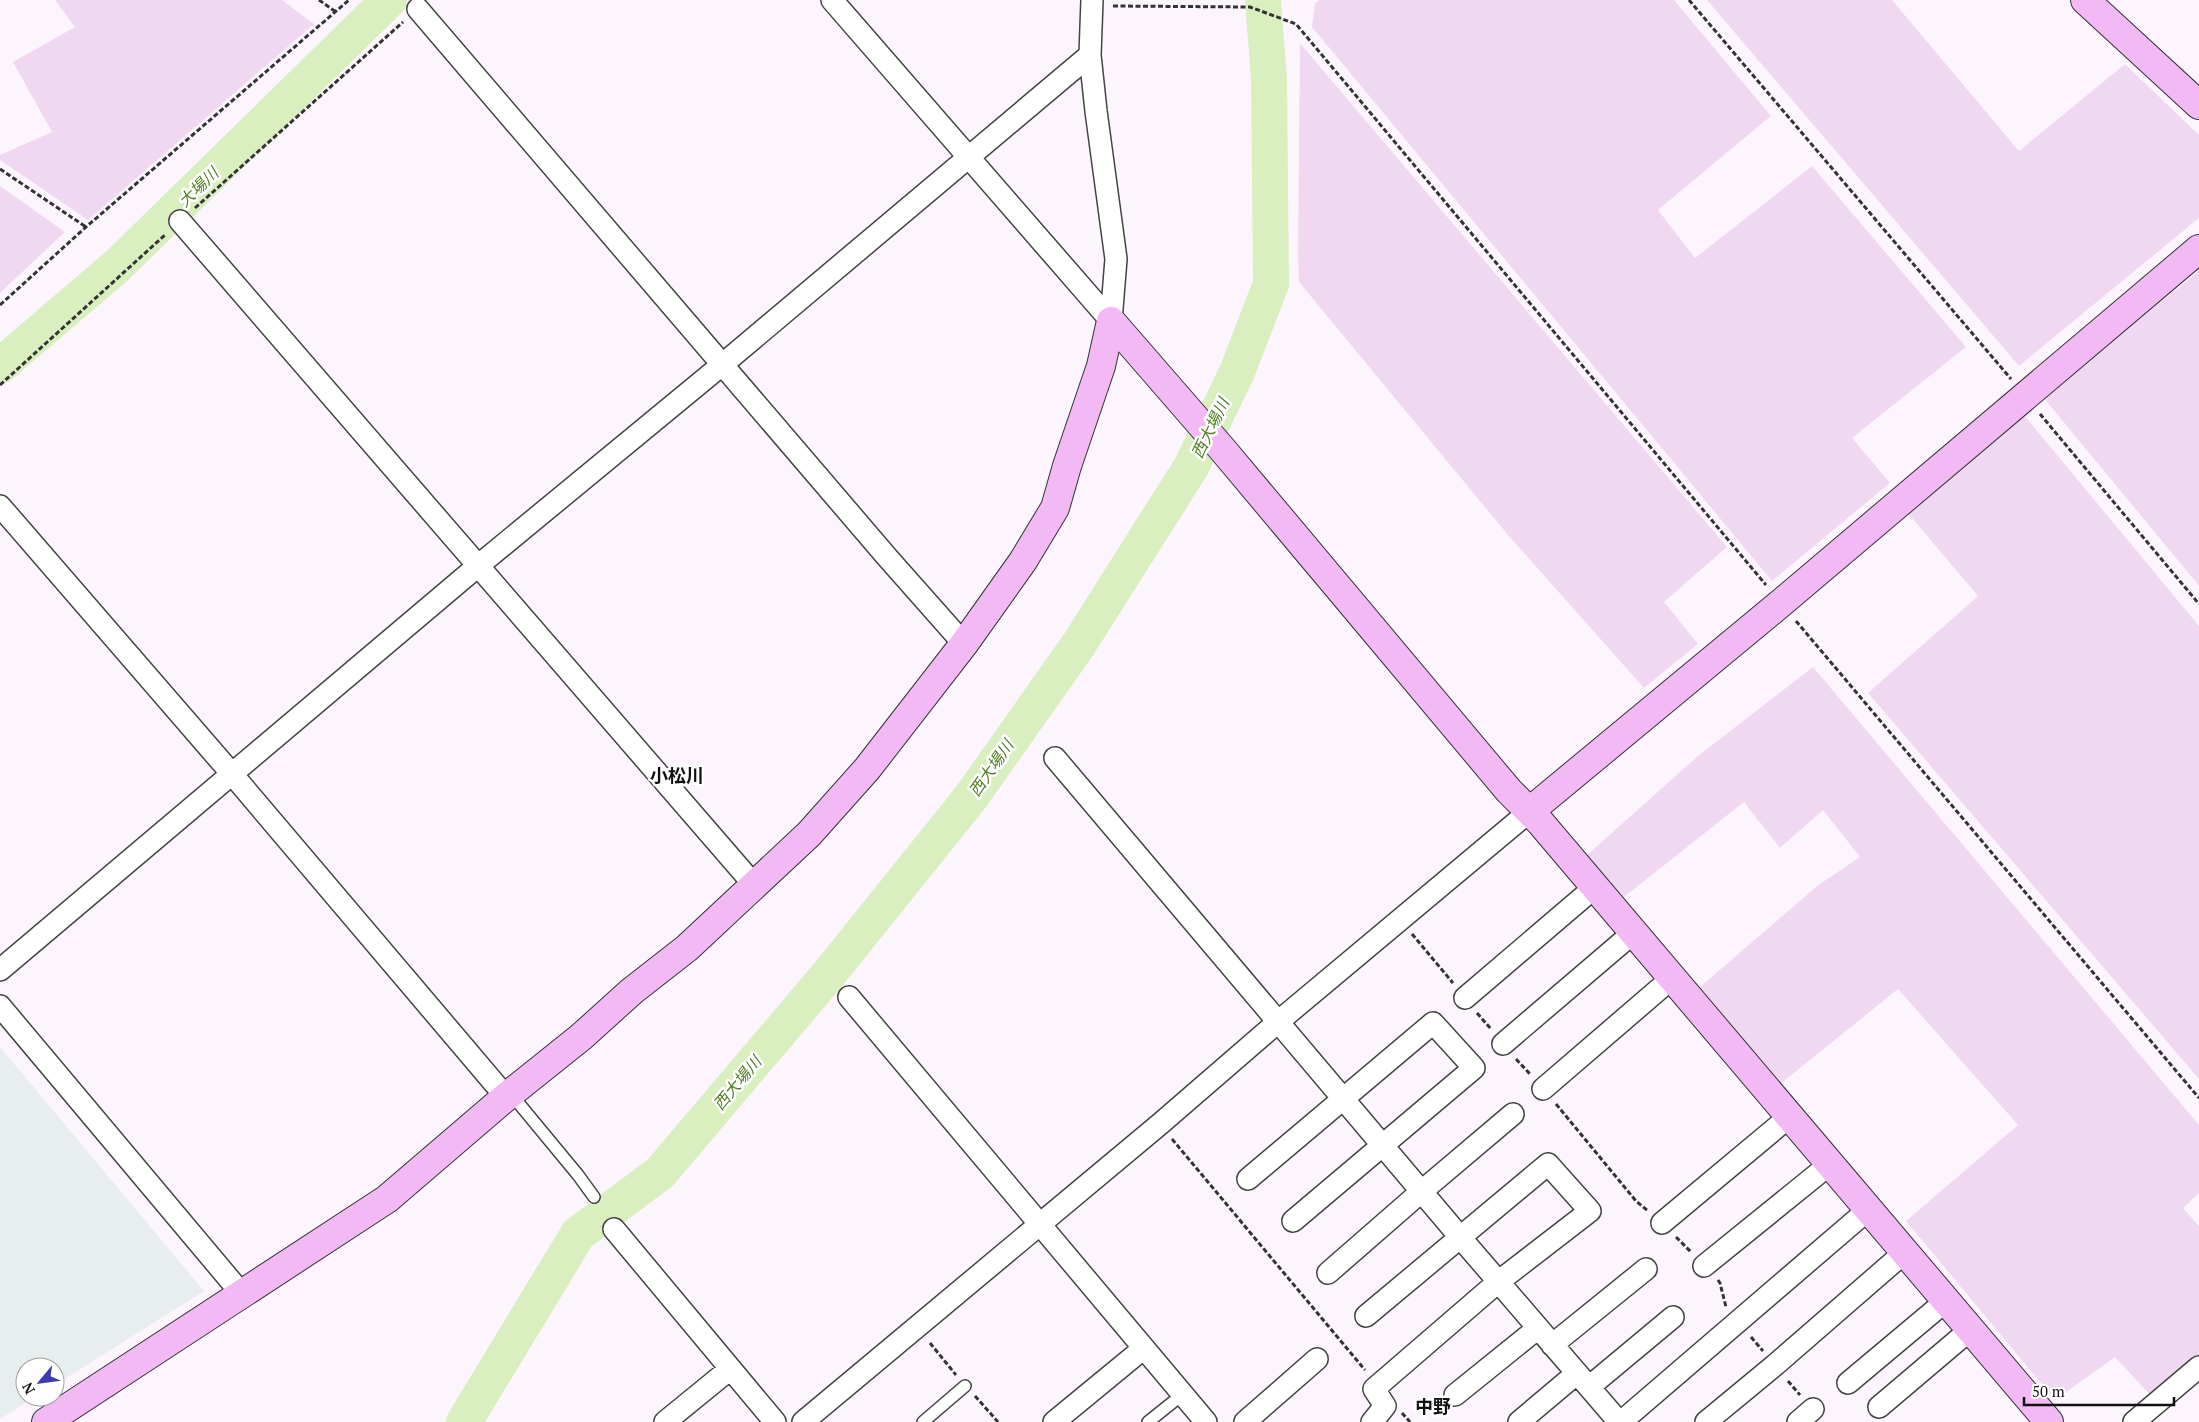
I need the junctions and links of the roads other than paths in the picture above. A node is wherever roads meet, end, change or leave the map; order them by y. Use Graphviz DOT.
graph roads {
  1 [pos="832,0"];
  2 [pos="2085,0"];
  3 [pos="1092,3"];
  4 [pos="418,8"];
  5 [pos="1090,55"];
  6 [pos="2199,105"];
  7 [pos="968,157"];
  8 [pos="180,221"];
  9 [pos="2199,249"];
  10 [pos="1111,321"];
  11 [pos="723,364"];
  12 [pos="0,506"];
  13 [pos="479,565"];
  14 [pos="964,644"];
  15 [pos="1055,758"];
  16 [pos="232,774"];
  17 [pos="1530,811"];
  18 [pos="755,886"];
  19 [pos="1595,887"];
  20 [pos="1633,933"];
  21 [pos="0,970"];
  22 [pos="1672,978"];
  23 [pos="849,997"];
  24 [pos="1465,998"];
  25 [pos="0,1006"];
  26 [pos="1279,1021"];
  27 [pos="1503,1044"];
  28 [pos="1543,1089"];
  29 [pos="508,1095"];
  30 [pos="1342,1097"];
  31 [pos="1513,1114"];
  32 [pos="1790,1117"];
  33 [pos="1382,1146"];
  34 [pos="1830,1164"];
  35 [pos="1248,1179"];
  36 [pos="1422,1190"];
  37 [pos="594,1197"];
  38 [pos="1868,1209"];
  39 [pos="1293,1221"];
  40 [pos="1040,1223"];
  41 [pos="1662,1223"];
  42 [pos="614,1229"];
  43 [pos="1460,1238"];
  44 [pos="1905,1252"];
  45 [pos="1704,1266"];
  46 [pos="1646,1269"];
  47 [pos="1328,1273"];
  48 [pos="1498,1282"];
  49 [pos="242,1293"];
  50 [pos="1946,1300"];
  51 [pos="1366,1316"];
  52 [pos="1673,1317"];
  53 [pos="1538,1328"];
  54 [pos="1970,1329"];
  55 [pos="1552,1345"];
  56 [pos="1144,1348"];
  57 [pos="1317,1359"];
  58 [pos="2199,1367"];
  59 [pos="730,1369"];
  60 [pos="1582,1381"];
  61 [pos="1848,1383"];
  62 [pos="965,1386"];
  63 [pos="1183,1394"];
  64 [pos="1455,1395"];
  65 [pos="1879,1407"];
  66 [pos="46,1422"];
  67 [pos="665,1422"];
  68 [pos="775,1422"];
  69 [pos="803,1422"];
  70 [pos="923,1422"];
  71 [pos="1054,1422"];
  72 [pos="1148,1422"];
  73 [pos="1206,1422"];
  74 [pos="1245,1422"];
  75 [pos="1372,1422"];
  76 [pos="1519,1422"];
  77 [pos="1620,1422"];
  78 [pos="1706,1422"];
  79 [pos="2049,1422"];
  80 [pos="2134,1422"];
  1 -- 7 [label="street"];
  2 -- 6 [label="street"];
  3 -- 5 [label="street"];
  4 -- 11 [label="street"];
  5 -- 7 [label="street"];
  5 -- 10 [label="street"];
  7 -- 10 [label="street"];
  7 -- 11 [label="street"];
  8 -- 13 [label="street"];
  9 -- 17 [label="street"];
  10 -- 14 [label="street"];
  10 -- 17 [label="street"];
  11 -- 13 [label="street"];
  11 -- 14 [label="street"];
  12 -- 16 [label="street"];
  13 -- 16 [label="street"];
  13 -- 18 [label="street"];
  14 -- 18 [label="street"];
  15 -- 26 [label="street"];
  16 -- 21 [label="street"];
  16 -- 29 [label="street"];
  17 -- 19 [label="street"];
  17 -- 26 [label="street"];
  18 -- 29 [label="street"];
  19 -- 20 [label="street"];
  19 -- 24 [label="street"];
  20 -- 22 [label="street"];
  20 -- 27 [label="street"];
  22 -- 28 [label="street"];
  22 -- 32 [label="street"];
  23 -- 40 [label="street"];
  25 -- 49 [label="street"];
  26 -- 30 [label="street"];
  26 -- 40 [label="street"];
  29 -- 37 [label="lane"];
  29 -- 49 [label="street"];
  30 -- 33 [label="street"];
  30 -- 33 [label="street"];
  30 -- 35 [label="street"];
  31 -- 36 [label="street"];
  32 -- 34 [label="street"];
  32 -- 41 [label="street"];
  33 -- 36 [label="street"];
  33 -- 39 [label="street"];
  34 -- 38 [label="street"];
  34 -- 45 [label="street"];
  36 -- 43 [label="street"];
  36 -- 47 [label="street"];
  38 -- 44 [label="street"];
  38 -- 77 [label="street"];
  40 -- 56 [label="street"];
  40 -- 69 [label="street"];
  42 -- 59 [label="street"];
  43 -- 48 [label="street"];
  43 -- 48 [label="street"];
  43 -- 51 [label="street"];
  44 -- 50 [label="street"];
  44 -- 78 [label="street"];
  46 -- 55 [label="street"];
  48 -- 53 [label="street"];
  48 -- 75 [label="street"];
  49 -- 66 [label="street"];
  50 -- 54 [label="street"];
  50 -- 61 [label="street"];
  52 -- 60 [label="street"];
  53 -- 55 [label="street"];
  53 -- 64 [label="street"];
  54 -- 65 [label="street"];
  54 -- 79 [label="street"];
  55 -- 60 [label="street"];
  56 -- 63 [label="street"];
  56 -- 71 [label="street"];
  57 -- 74 [label="street"];
  58 -- 80 [label="street"];
  59 -- 67 [label="street"];
  59 -- 68 [label="street"];
  60 -- 76 [label="street"];
  60 -- 77 [label="street"];
  62 -- 70 [label="lane"];
  63 -- 72 [label="lane"];
  63 -- 73 [label="street"];
}
